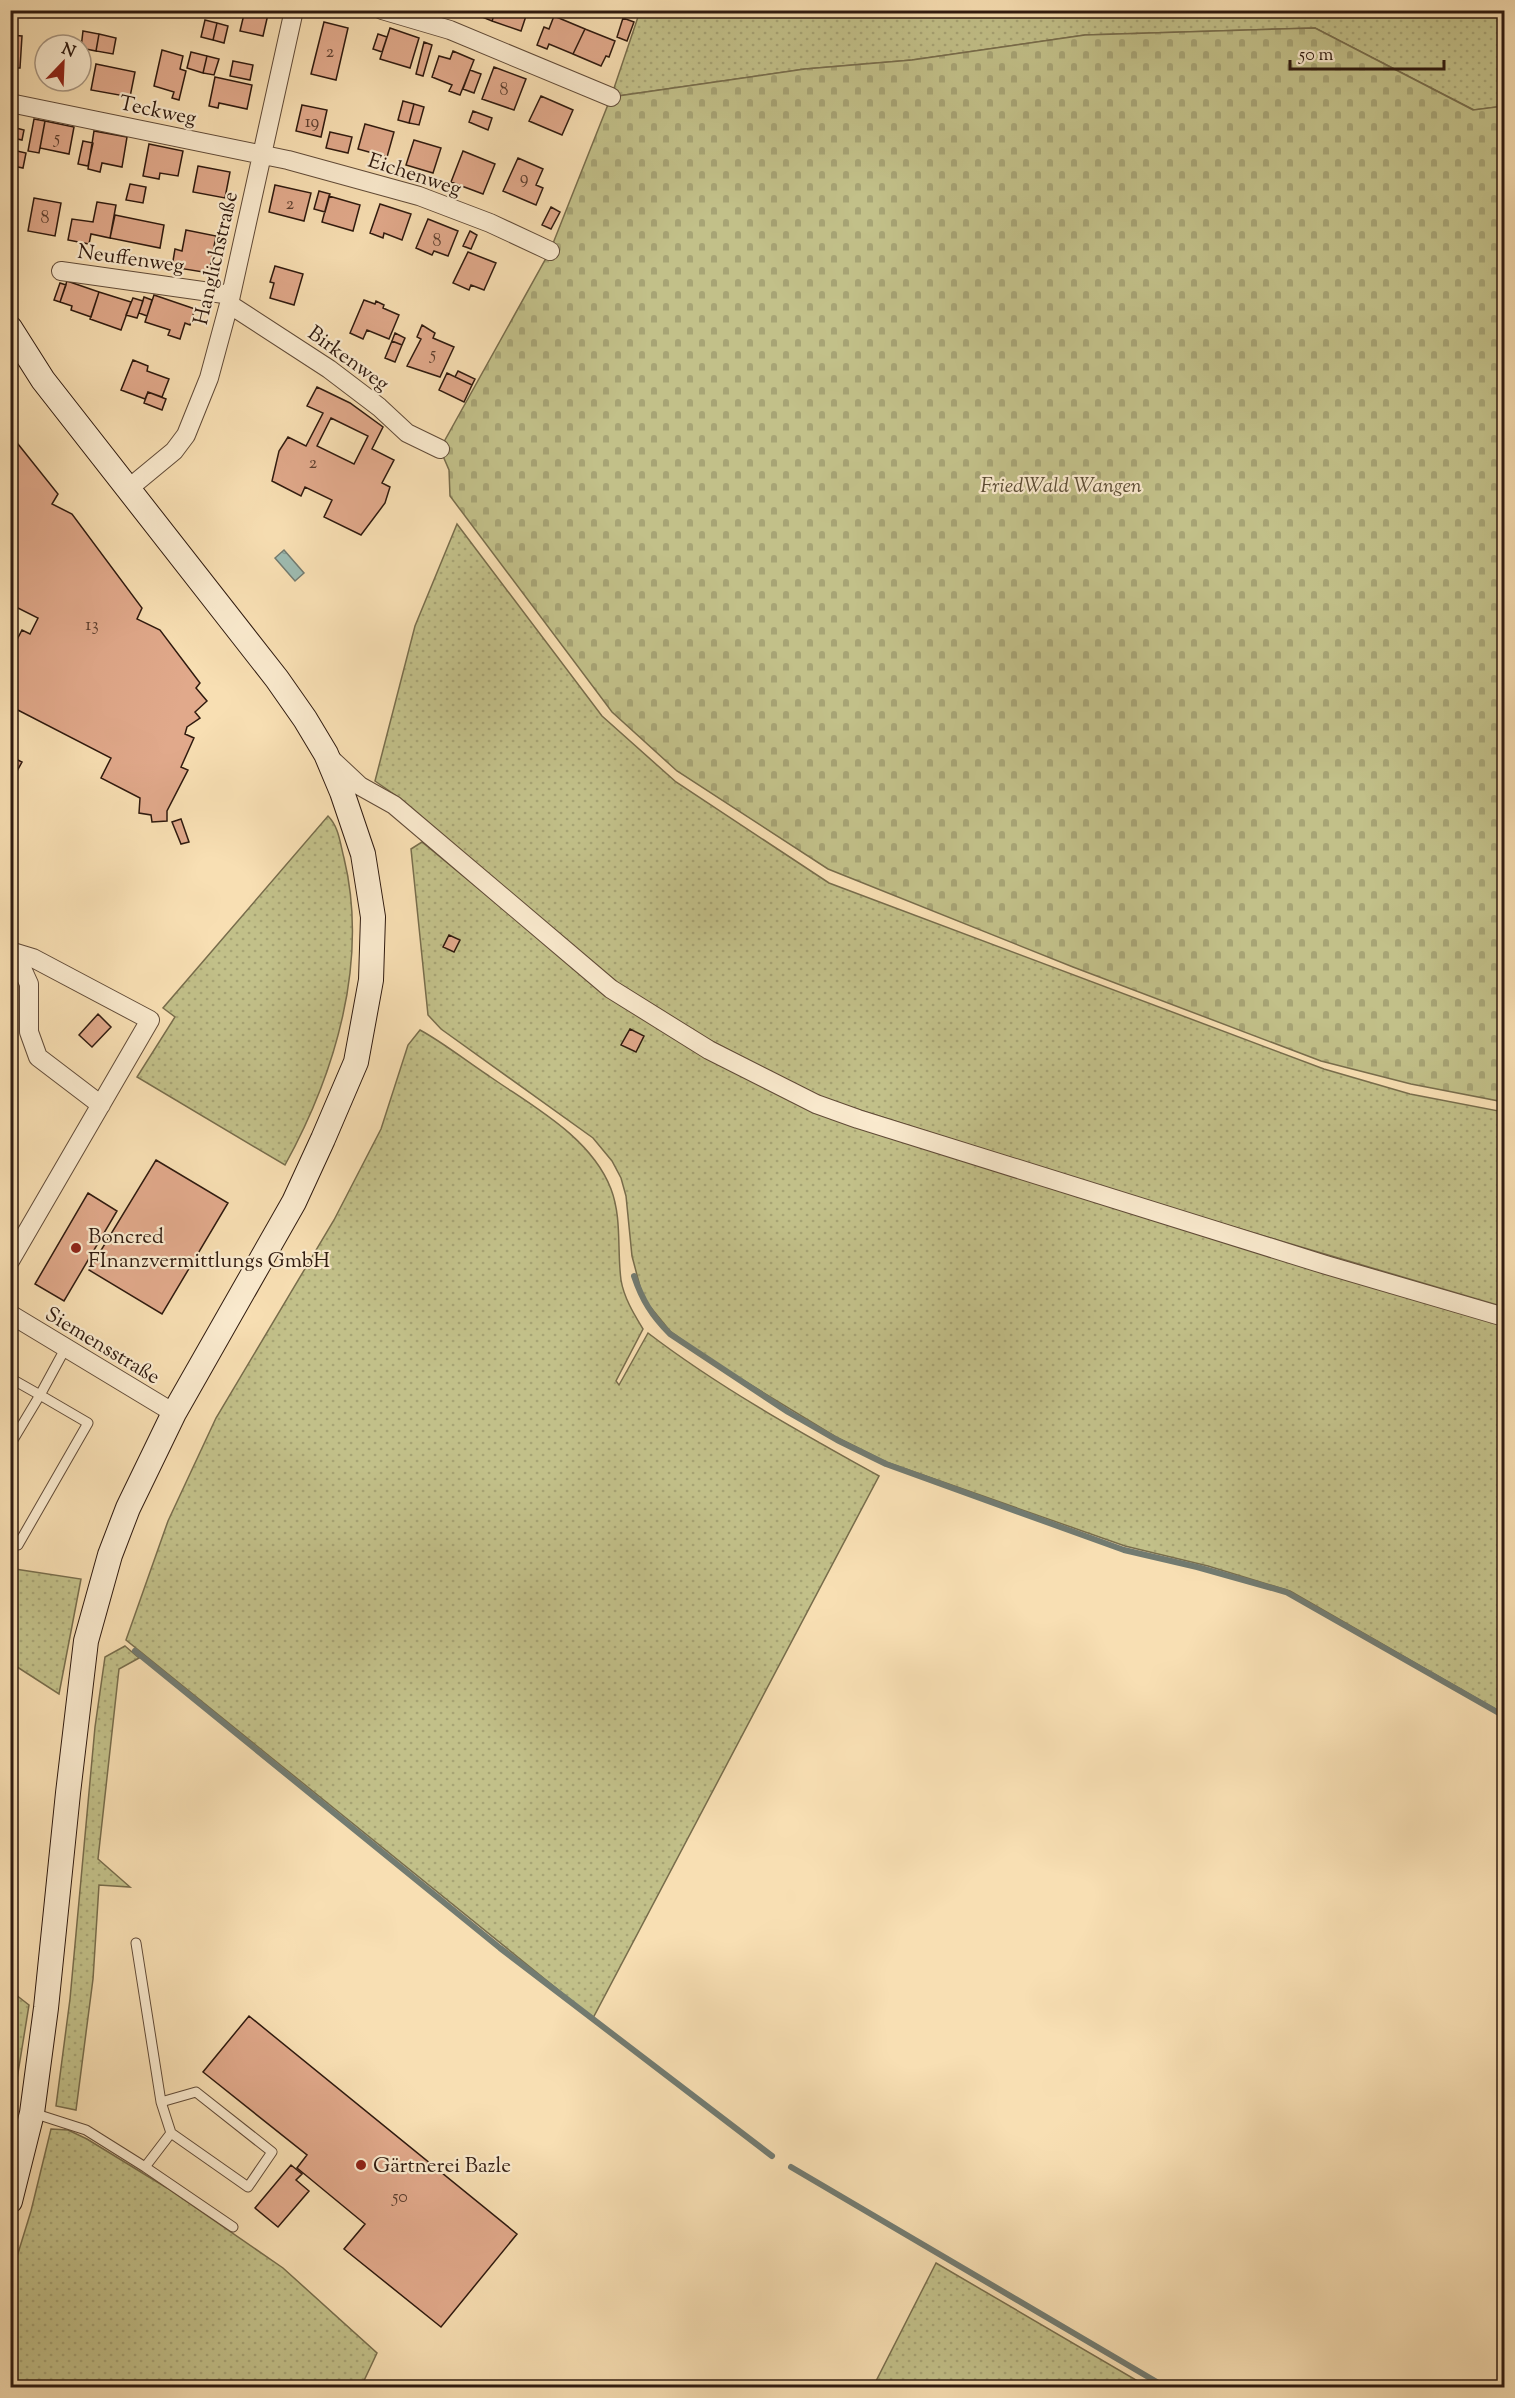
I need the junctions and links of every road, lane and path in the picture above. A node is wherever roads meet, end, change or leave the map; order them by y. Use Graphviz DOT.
graph roads {
  1 [pos="294,10"];
  2 [pos="382,10"];
  3 [pos="611,97"];
  4 [pos="10,103"];
  5 [pos="261,154"];
  6 [pos="550,251"];
  7 [pos="61,271"];
  8 [pos="230,299"];
  9 [pos="10,328"];
  10 [pos="440,449"];
  11 [pos="128,489"];
  12 [pos="326,754"];
  13 [pos="13,952"];
  14 [pos="100,1105"];
  15 [pos="10,1261"];
  16 [pos="10,1314"];
  17 [pos="1504,1317"];
  18 [pos="65,1349"];
  19 [pos="10,1378"];
  20 [pos="40,1395"];
  21 [pos="174,1413"];
  22 [pos="10,1445"];
  23 [pos="10,1539"];
  24 [pos="136,1943"];
  25 [pos="161,2102"];
  26 [pos="32,2113"];
  27 [pos="171,2133"];
  28 [pos="145,2167"];
  29 [pos="12,2191"];
  30 [pos="233,2227"];
  1 -- 5 [label="street, Hanglichstraße"];
  2 -- 3 [label="street"];
  4 -- 5 [label="street, Teckweg"];
  5 -- 6 [label="street, Eichenweg"];
  5 -- 8 [label="street, Hanglichstraße"];
  7 -- 8 [label="street, Neuffenweg"];
  8 -- 10 [label="street, Birkenweg"];
  8 -- 11 [label="street, Hanglichstraße"];
  9 -- 11 [label="street"];
  11 -- 12 [label="street"];
  12 -- 17 [label="street"];
  12 -- 21 [label="street"];
  13 -- 14 [label="street"];
  13 -- 14 [label="street"];
  14 -- 15 [label="street"];
  16 -- 18 [label="street, Siemensstraße"];
  18 -- 20 [label="lane"];
  18 -- 21 [label="street, Siemensstraße"];
  19 -- 20 [label="lane"];
  20 -- 22 [label="lane"];
  20 -- 23 [label="lane"];
  21 -- 26 [label="street"];
  24 -- 25 [label="lane"];
  25 -- 27 [label="lane"];
  25 -- 27 [label="lane"];
  26 -- 28 [label="lane"];
  26 -- 29 [label="street"];
  27 -- 28 [label="lane"];
  28 -- 30 [label="lane"];
}
